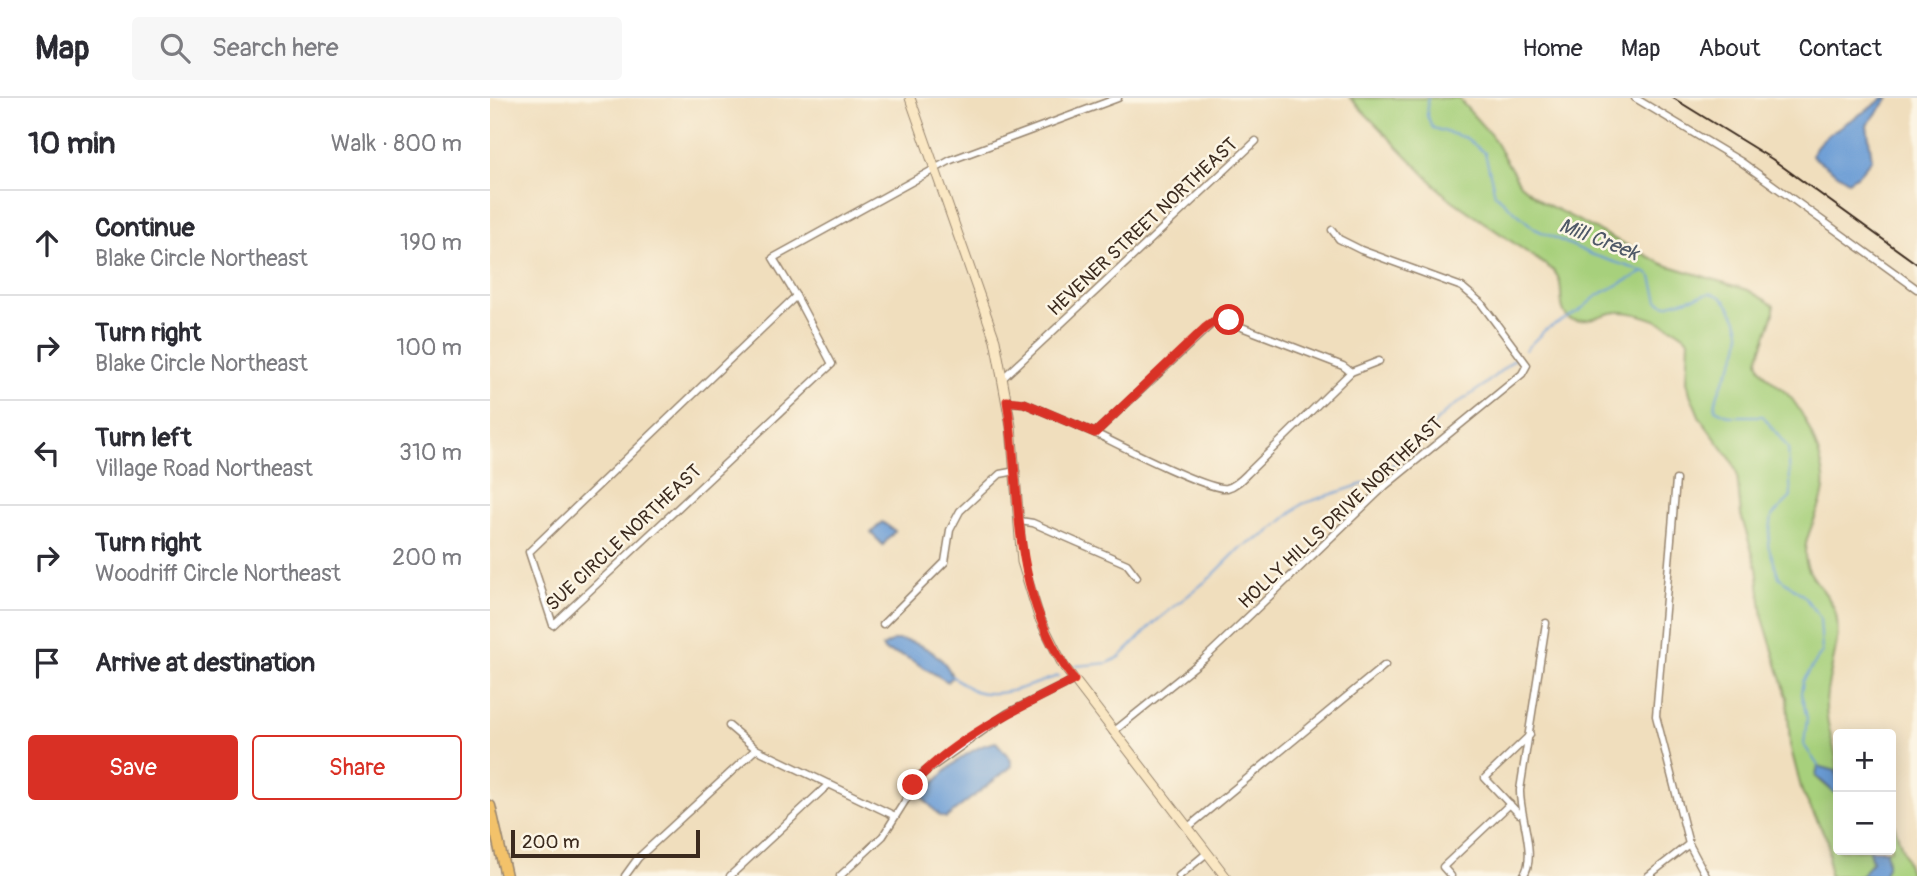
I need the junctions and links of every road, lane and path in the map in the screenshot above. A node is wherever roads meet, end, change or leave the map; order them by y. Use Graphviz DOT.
graph roads {
  1 [pos="909,98"];
  2 [pos="1118,98"];
  3 [pos="1635,98"];
  4 [pos="1256,141"];
  5 [pos="936,170"];
  6 [pos="1332,230"];
  7 [pos="1917,289"];
  8 [pos="796,296"];
  9 [pos="1379,361"];
  10 [pos="1351,372"];
  11 [pos="1003,379"];
  12 [pos="1007,401"];
  13 [pos="1095,433"];
  14 [pos="1016,471"];
  15 [pos="1676,480"];
  16 [pos="1020,522"];
  17 [pos="1137,577"];
  18 [pos="1546,623"];
  19 [pos="883,624"];
  20 [pos="1385,666"];
  21 [pos="1074,680"];
  22 [pos="729,726"];
  23 [pos="1113,732"];
  24 [pos="1531,733"];
  25 [pos="757,749"];
  26 [pos="829,784"];
  27 [pos="1510,804"];
  28 [pos="490,806"];
  29 [pos="895,816"];
  30 [pos="1521,816"];
  31 [pos="1187,828"];
  32 [pos="1689,844"];
  33 [pos="1207,853"];
  34 [pos="506,876"];
  35 [pos="625,876"];
  36 [pos="730,876"];
  37 [pos="840,876"];
  38 [pos="1179,876"];
  39 [pos="1225,876"];
  40 [pos="1451,876"];
  41 [pos="1523,876"];
  42 [pos="1648,876"];
  43 [pos="1706,876"];
  1 -- 5 [label="main road"];
  2 -- 5 [label="street"];
  3 -- 7 [label="street"];
  4 -- 11 [label="street, HEVENER STREET NORTHEAST"];
  5 -- 8 [label="street, SUE CIRCLE NORTHEAST"];
  5 -- 11 [label="main road"];
  6 -- 23 [label="street, HOLLY HILLS DRIVE NORTHEAST"];
  8 -- 8 [label="street, SUE CIRCLE NORTHEAST"];
  9 -- 10 [label="street"];
  10 -- 13 [label="street"];
  10 -- 13 [label="street"];
  11 -- 12 [label="main road"];
  12 -- 13 [label="street"];
  12 -- 14 [label="main road"];
  14 -- 16 [label="main road"];
  14 -- 19 [label="street"];
  15 -- 32 [label="street"];
  16 -- 17 [label="street"];
  16 -- 21 [label="main road"];
  18 -- 24 [label="street"];
  20 -- 31 [label="street"];
  21 -- 23 [label="main road"];
  21 -- 29 [label="street"];
  22 -- 25 [label="street"];
  23 -- 31 [label="main road"];
  24 -- 27 [label="street"];
  24 -- 30 [label="street"];
  25 -- 26 [label="street"];
  25 -- 35 [label="street"];
  26 -- 29 [label="street"];
  26 -- 36 [label="street"];
  27 -- 30 [label="street"];
  27 -- 40 [label="street"];
  28 -- 34 [label="highway"];
  29 -- 37 [label="street"];
  30 -- 41 [label="street"];
  31 -- 33 [label="main road"];
  32 -- 42 [label="street"];
  32 -- 43 [label="street"];
  33 -- 38 [label="street"];
  33 -- 39 [label="main road"];
}
